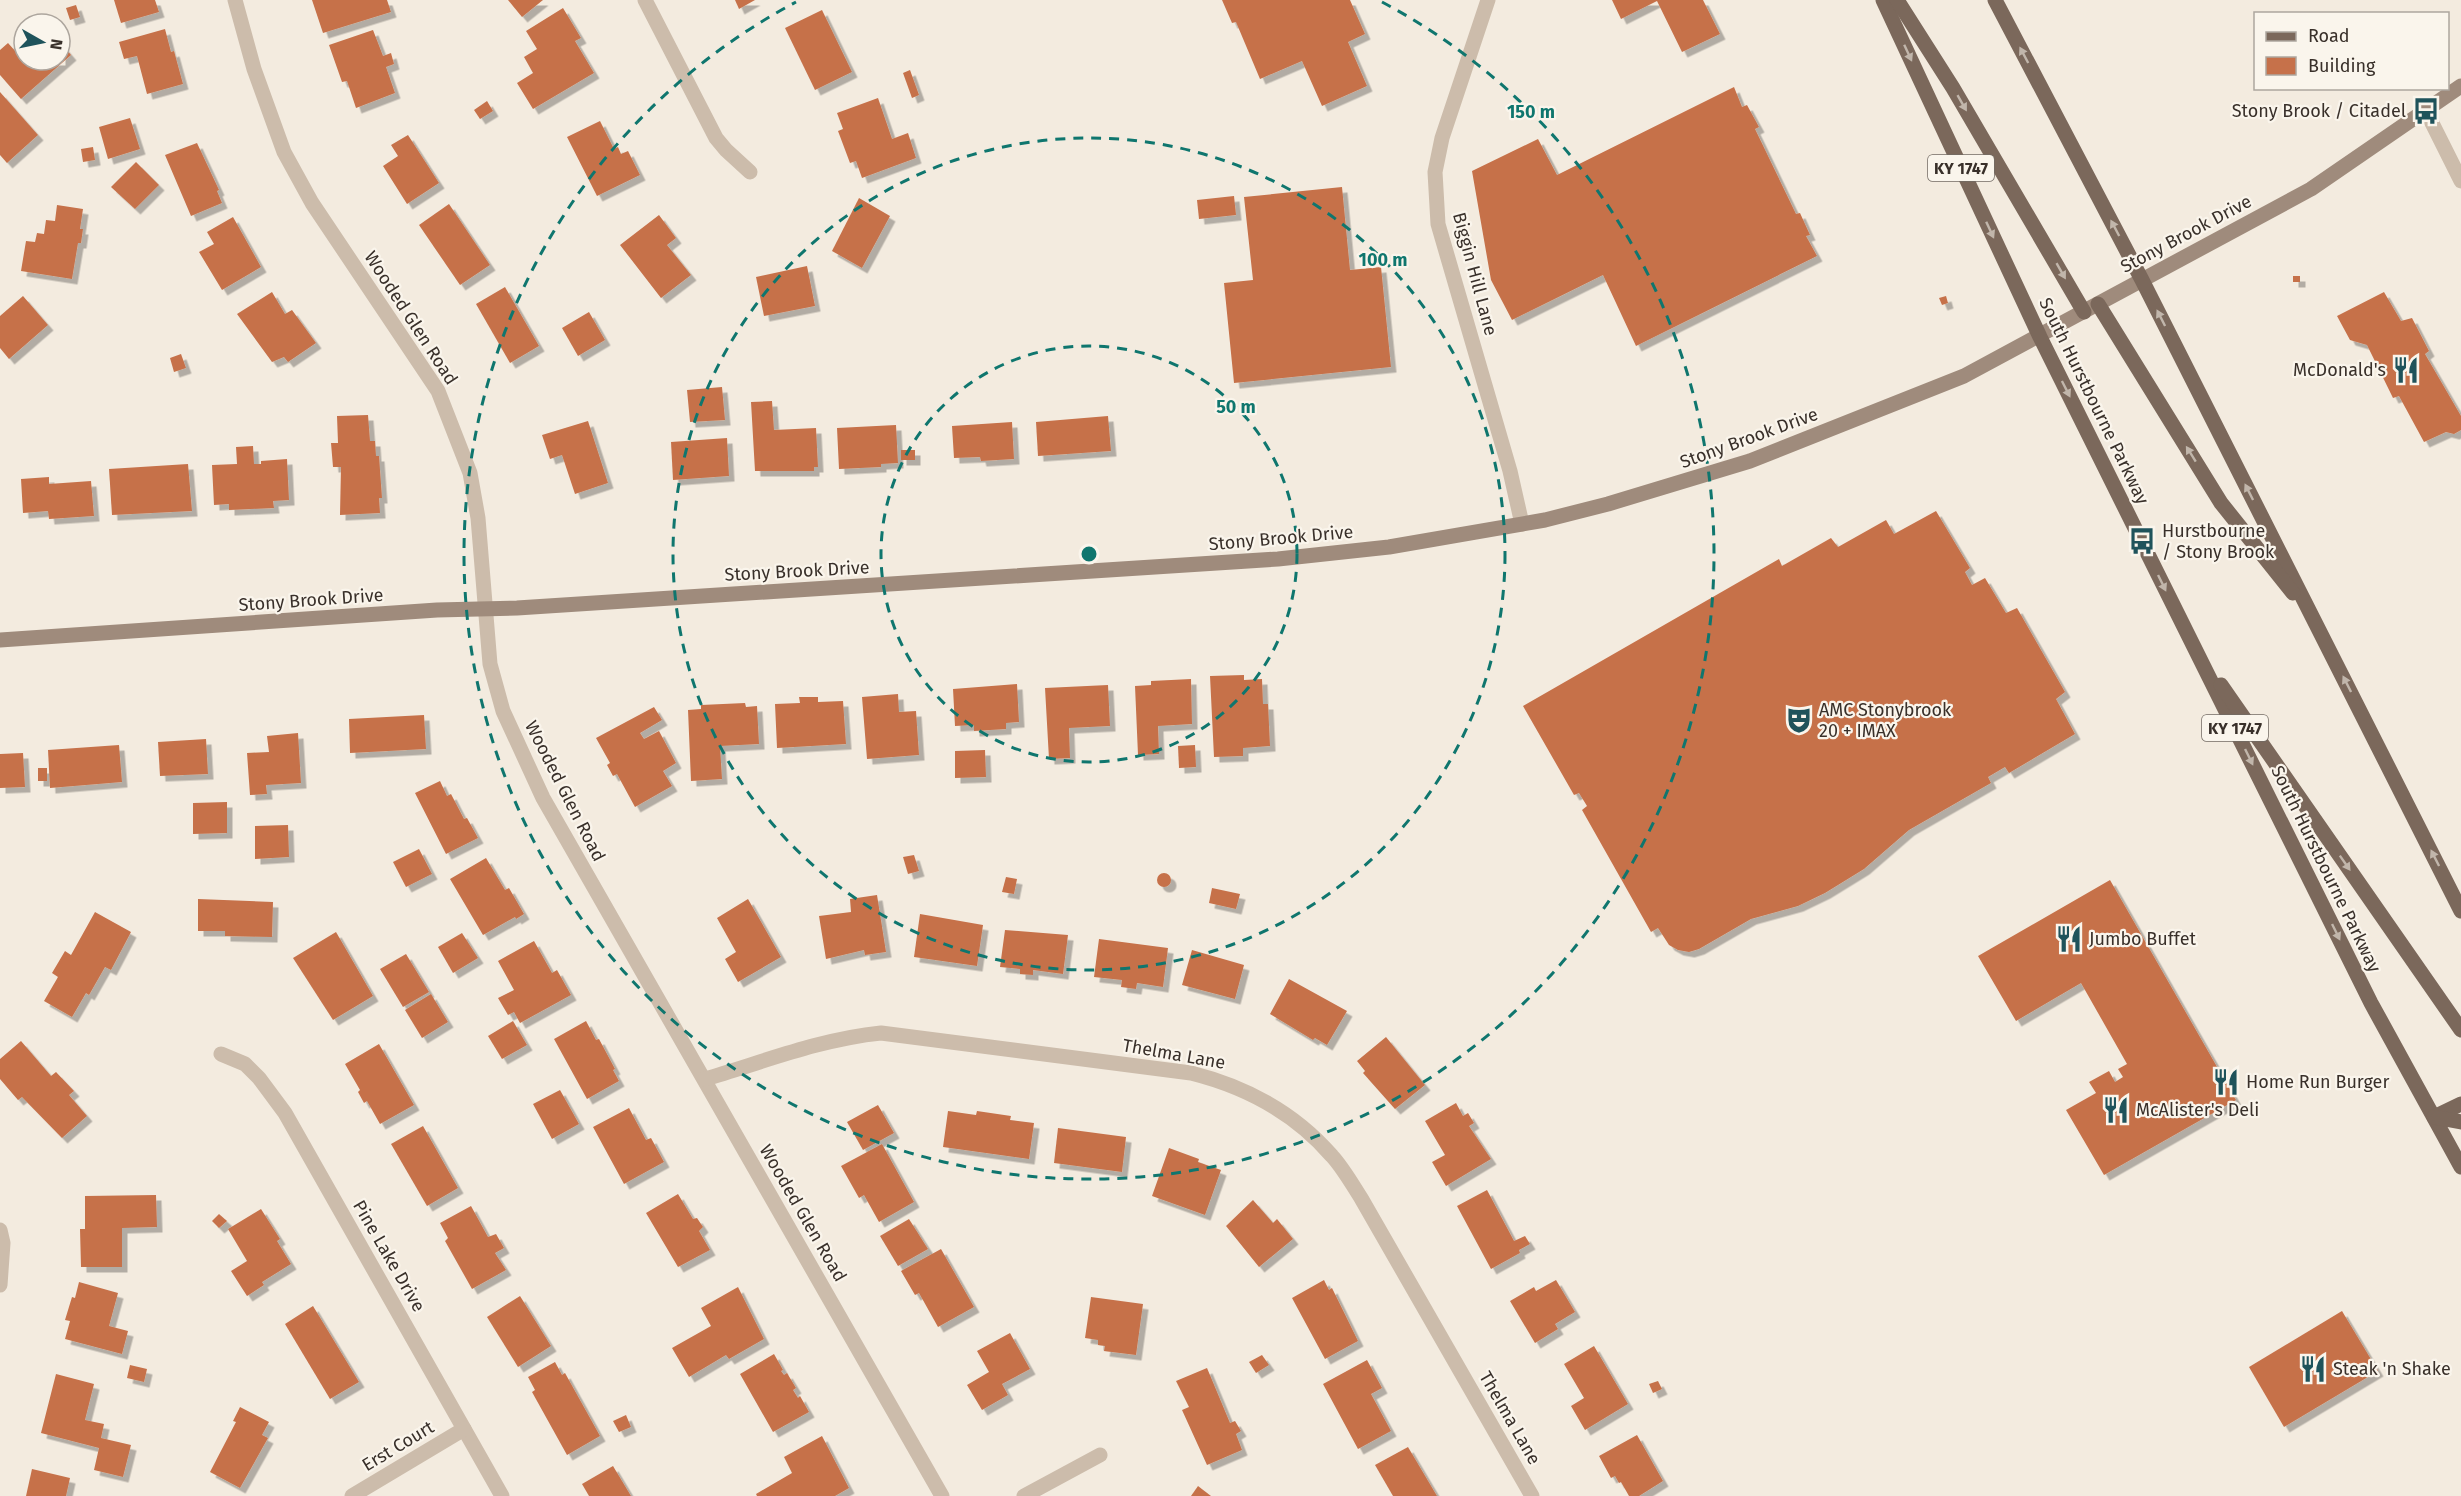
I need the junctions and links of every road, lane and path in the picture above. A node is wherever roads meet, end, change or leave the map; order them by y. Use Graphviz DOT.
graph roads {
  1 [pos="235,0"];
  2 [pos="645,0"];
  3 [pos="1488,0"];
  4 [pos="1883,0"];
  5 [pos="1897,0"];
  6 [pos="1995,0"];
  7 [pos="2461,86"];
  8 [pos="2426,111"];
  9 [pos="750,172"];
  10 [pos="2461,181"];
  11 [pos="2142,280"];
  12 [pos="2091,308"];
  13 [pos="2040,337"];
  14 [pos="1522,524"];
  15 [pos="486,609"];
  16 [pos="2314,619"];
  17 [pos="0,640"];
  18 [pos="2192,643"];
  19 [pos="2461,911"];
  20 [pos="2461,1030"];
  21 [pos="221,1054"];
  22 [pos="705,1079"];
  23 [pos="2461,1104"];
  24 [pos="2434,1117"];
  25 [pos="2461,1122"];
  26 [pos="2461,1167"];
  27 [pos="0,1230"];
  28 [pos="0,1285"];
  29 [pos="464,1429"];
  30 [pos="1100,1455"];
  31 [pos="352,1496"];
  32 [pos="502,1496"];
  33 [pos="942,1496"];
  34 [pos="1024,1496"];
  35 [pos="1532,1496"];
  1 -- 15 [label="street, Wooded Glen Road"];
  2 -- 9 [label="street"];
  3 -- 14 [label="street, Biggin Hill Lane"];
  4 -- 13 [label="main road, South Hurstbourne Parkway / KY 1747, one-way"];
  5 -- 12 [label="main road, one-way"];
  11 -- 6 [label="main road, one-way"];
  7 -- 8 [label="street, Stony Brook Drive"];
  8 -- 10 [label="street"];
  8 -- 11 [label="street, Stony Brook Drive"];
  11 -- 12 [label="street, Stony Brook Drive"];
  16 -- 11 [label="main road, one-way"];
  12 -- 13 [label="street, Stony Brook Drive"];
  16 -- 12 [label="main road, one-way"];
  13 -- 14 [label="street, Stony Brook Drive"];
  13 -- 18 [label="main road, South Hurstbourne Parkway / KY 1747, one-way"];
  14 -- 15 [label="street, Stony Brook Drive"];
  15 -- 17 [label="street, Stony Brook Drive"];
  15 -- 22 [label="street, Wooded Glen Road"];
  19 -- 16 [label="main road, one-way"];
  18 -- 20 [label="main road, one-way"];
  18 -- 24 [label="main road, South Hurstbourne Parkway / KY 1747, one-way"];
  21 -- 29 [label="street, Pine Lake Drive"];
  22 -- 33 [label="street, Wooded Glen Road"];
  22 -- 35 [label="street, Thelma Lane"];
  23 -- 24 [label="main road"];
  24 -- 25 [label="main road"];
  24 -- 26 [label="main road, South Hurstbourne Parkway / KY 1747"];
  27 -- 28 [label="street"];
  29 -- 31 [label="street, Erst Court"];
  29 -- 32 [label="street, Pine Lake Drive"];
  30 -- 34 [label="street"];
}
